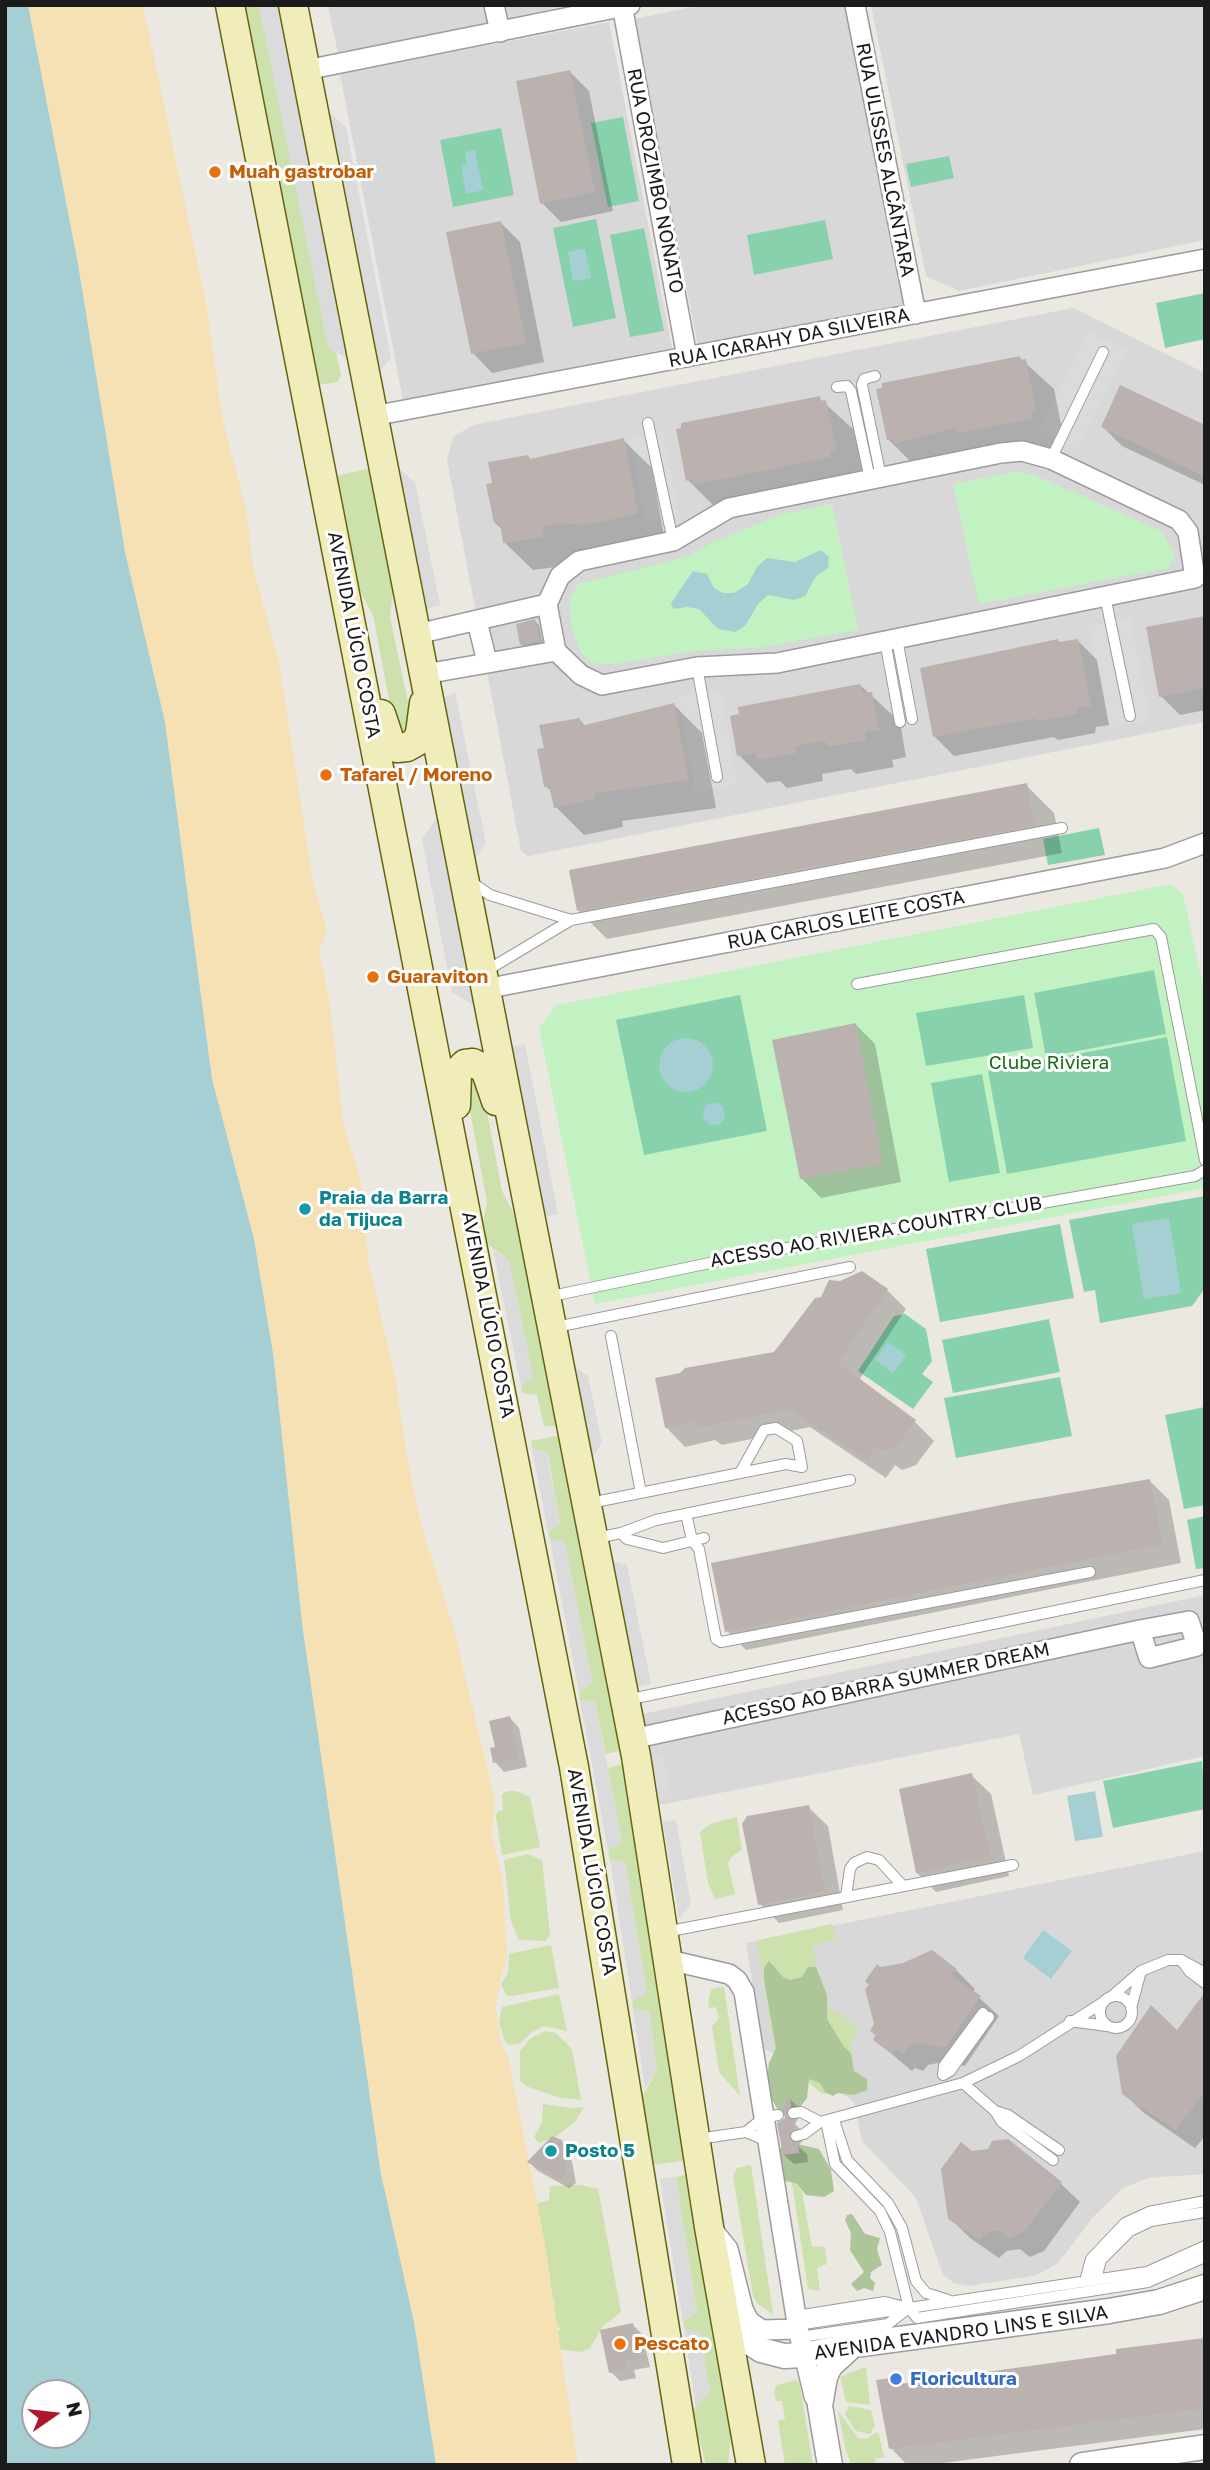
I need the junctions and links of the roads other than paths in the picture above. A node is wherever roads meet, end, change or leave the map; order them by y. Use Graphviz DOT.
graph roads {
  1 [pos="229,5"];
  2 [pos="293,5"];
  3 [pos="494,5"];
  4 [pos="855,5"];
  5 [pos="625,6"];
  6 [pos="500,32"];
  7 [pos="306,70"];
  8 [pos="1205,259"];
  9 [pos="916,314"];
  10 [pos="1103,352"];
  11 [pos="687,357"];
  12 [pos="875,376"];
  13 [pos="837,387"];
  14 [pos="373,416"];
  15 [pos="648,423"];
  16 [pos="1051,459"];
  17 [pos="876,478"];
  18 [pos="673,541"];
  19 [pos="1200,577"];
  20 [pos="1105,596"];
  21 [pos="547,604"];
  22 [pos="477,621"];
  23 [pos="352,625"];
  24 [pos="417,634"];
  25 [pos="891,640"];
  26 [pos="556,651"];
  27 [pos="487,662"];
  28 [pos="697,667"];
  29 [pos="426,679"];
  30 [pos="1130,716"];
  31 [pos="912,719"];
  32 [pos="900,722"];
  33 [pos="717,778"];
  34 [pos="1062,828"];
  35 [pos="1205,843"];
  36 [pos="463,873"];
  37 [pos="571,920"];
  38 [pos="483,981"];
  39 [pos="857,984"];
  40 [pos="1205,1160"];
  41 [pos="459,1167"];
  42 [pos="1205,1170"];
  43 [pos="521,1173"];
  44 [pos="850,1267"];
  45 [pos="546,1297"];
  46 [pos="552,1327"];
  47 [pos="611,1336"];
  48 [pos="740,1473"];
  49 [pos="850,1480"];
  50 [pos="641,1493"];
  51 [pos="586,1504"];
  52 [pos="686,1514"];
  53 [pos="621,1533"];
  54 [pos="592,1538"];
  55 [pos="704,1538"];
  56 [pos="692,1539"];
  57 [pos="1090,1572"];
  58 [pos="1205,1580"];
  59 [pos="1140,1630"];
  60 [pos="624,1700"];
  61 [pos="632,1739"];
  62 [pos="1013,1865"];
  63 [pos="902,1885"];
  64 [pos="846,1896"];
  65 [pos="665,1932"];
  66 [pos="669,1960"];
  67 [pos="1181,1960"];
  68 [pos="1141,1971"];
  69 [pos="1205,1973"];
  70 [pos="1205,1983"];
  71 [pos="1107,2000"];
  72 [pos="1132,2008"];
  73 [pos="986,2015"];
  74 [pos="1070,2021"];
  75 [pos="1107,2026"];
  76 [pos="963,2083"];
  77 [pos="927,2094"];
  78 [pos="793,2113"];
  79 [pos="770,2117"];
  80 [pos="827,2121"];
  81 [pos="746,2132"];
  82 [pos="796,2136"];
  83 [pos="696,2139"];
  84 [pos="771,2140"];
  85 [pos="1056,2155"];
  86 [pos="1205,2201"];
  87 [pos="1205,2212"];
  88 [pos="709,2227"];
  89 [pos="1205,2246"];
  90 [pos="1205,2257"];
  91 [pos="1091,2280"];
  92 [pos="1205,2287"];
  93 [pos="952,2302"];
  94 [pos="909,2308"];
  95 [pos="726,2319"];
  96 [pos="799,2333"];
  97 [pos="854,2345"];
  98 [pos="820,2406"];
  99 [pos="1205,2446"];
  100 [pos="1100,2464"];
  101 [pos="687,2465"];
  102 [pos="751,2465"];
  103 [pos="830,2465"];
  1 -- 23 [label="main road, AVENIDA LÚCIO COSTA"];
  2 -- 7 [label="main road"];
  3 -- 6 [label="street"];
  4 -- 9 [label="street, RUA ULISSES ALCÂNTARA"];
  5 -- 6 [label="street"];
  5 -- 11 [label="street, RUA OROZIMBO NONATO"];
  6 -- 7 [label="street"];
  7 -- 14 [label="main road"];
  8 -- 9 [label="street, RUA ICARAHY DA SILVEIRA"];
  9 -- 11 [label="street, RUA ICARAHY DA SILVEIRA"];
  10 -- 16 [label="lane"];
  11 -- 14 [label="street, RUA ICARAHY DA SILVEIRA"];
  12 -- 17 [label="lane"];
  13 -- 17 [label="lane"];
  14 -- 24 [label="main road"];
  15 -- 18 [label="lane"];
  16 -- 17 [label="street"];
  16 -- 19 [label="street"];
  17 -- 18 [label="street"];
  18 -- 21 [label="street"];
  19 -- 20 [label="street"];
  20 -- 25 [label="street"];
  20 -- 30 [label="lane"];
  21 -- 22 [label="street"];
  21 -- 26 [label="street"];
  22 -- 24 [label="street"];
  22 -- 27 [label="street"];
  23 -- 29 [label="main road"];
  23 -- 41 [label="main road, AVENIDA LÚCIO COSTA"];
  24 -- 29 [label="main road"];
  25 -- 28 [label="street"];
  25 -- 31 [label="lane"];
  25 -- 32 [label="lane"];
  26 -- 27 [label="street"];
  26 -- 28 [label="street"];
  27 -- 29 [label="street"];
  28 -- 33 [label="lane"];
  29 -- 36 [label="main road"];
  34 -- 37 [label="lane"];
  35 -- 38 [label="street, RUA CARLOS LEITE COSTA"];
  36 -- 37 [label="lane"];
  36 -- 38 [label="main road"];
  37 -- 38 [label="lane"];
  38 -- 43 [label="main road"];
  39 -- 40 [label="lane"];
  41 -- 43 [label="main road"];
  41 -- 101 [label="main road, AVENIDA LÚCIO COSTA"];
  42 -- 45 [label="lane, ACESSO AO RIVIERA COUNTRY CLUB"];
  43 -- 45 [label="main road"];
  44 -- 46 [label="lane"];
  45 -- 46 [label="main road"];
  46 -- 51 [label="main road"];
  47 -- 50 [label="lane"];
  48 -- 48 [label="lane"];
  48 -- 50 [label="lane"];
  49 -- 52 [label="lane"];
  50 -- 51 [label="lane"];
  51 -- 54 [label="main road"];
  52 -- 53 [label="lane"];
  52 -- 56 [label="lane"];
  53 -- 54 [label="lane"];
  53 -- 56 [label="lane"];
  54 -- 60 [label="main road"];
  55 -- 56 [label="lane"];
  56 -- 57 [label="lane"];
  58 -- 60 [label="lane"];
  59 -- 61 [label="street, ACESSO AO BARRA SUMMER DREAM"];
  60 -- 61 [label="main road"];
  61 -- 65 [label="main road"];
  62 -- 63 [label="lane"];
  63 -- 64 [label="lane"];
  63 -- 64 [label="lane"];
  64 -- 65 [label="lane"];
  65 -- 66 [label="main road"];
  66 -- 79 [label="street"];
  66 -- 83 [label="main road"];
  67 -- 68 [label="lane"];
  67 -- 69 [label="lane"];
  67 -- 70 [label="lane"];
  68 -- 71 [label="lane"];
  68 -- 72 [label="lane"];
  71 -- 72 [label="lane"];
  71 -- 74 [label="lane"];
  71 -- 75 [label="lane"];
  72 -- 75 [label="lane"];
  73 -- 77 [label="lane"];
  74 -- 75 [label="lane"];
  74 -- 76 [label="lane"];
  76 -- 77 [label="lane"];
  76 -- 85 [label="lane"];
  77 -- 80 [label="lane"];
  78 -- 80 [label="lane"];
  79 -- 81 [label="lane"];
  79 -- 84 [label="street"];
  80 -- 82 [label="lane"];
  80 -- 93 [label="lane"];
  80 -- 94 [label="lane"];
  81 -- 83 [label="lane"];
  81 -- 84 [label="lane"];
  83 -- 88 [label="main road"];
  84 -- 96 [label="street"];
  86 -- 91 [label="lane"];
  87 -- 91 [label="lane"];
  88 -- 95 [label="main road"];
  88 -- 96 [label="street"];
  89 -- 91 [label="lane"];
  90 -- 94 [label="lane"];
  91 -- 93 [label="lane"];
  92 -- 97 [label="street, AVENIDA EVANDRO LINS E SILVA"];
  93 -- 94 [label="lane"];
  94 -- 96 [label="lane"];
  94 -- 96 [label="lane"];
  95 -- 96 [label="street, AVENIDA EVANDRO LINS E SILVA"];
  95 -- 102 [label="main road"];
  96 -- 97 [label="street, AVENIDA EVANDRO LINS E SILVA"];
  96 -- 98 [label="street"];
  97 -- 98 [label="street"];
  98 -- 103 [label="street"];
  99 -- 100 [label="street"];
}
